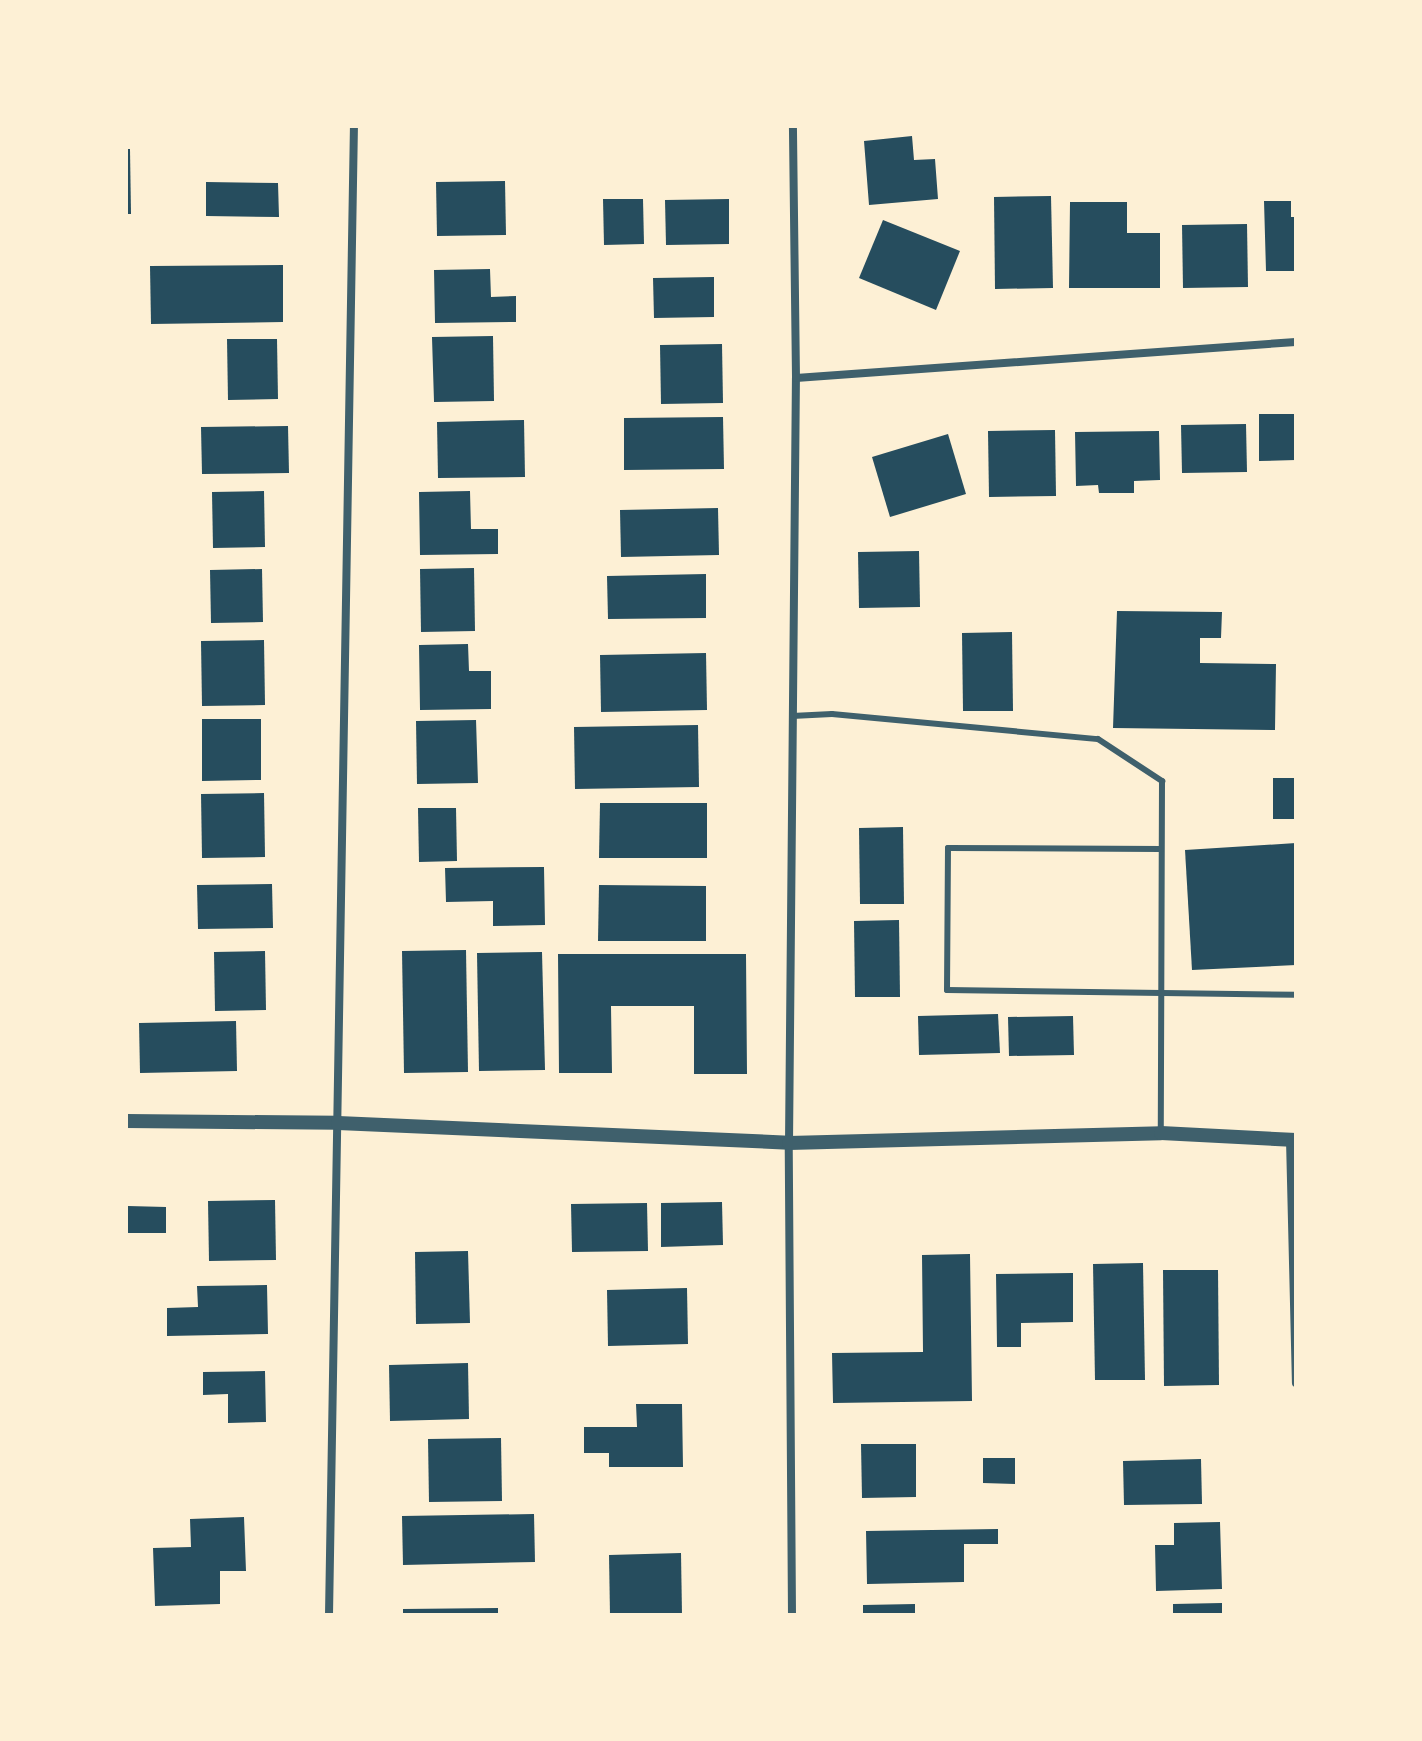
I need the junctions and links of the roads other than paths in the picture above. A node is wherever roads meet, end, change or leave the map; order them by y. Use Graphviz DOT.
graph roads {
  1 [pos="354,126"];
  2 [pos="793,126"];
  3 [pos="1296,342"];
  4 [pos="796,378"];
  5 [pos="792,716"];
  6 [pos="1161,849"];
  7 [pos="1161,992"];
  8 [pos="1296,995"];
  9 [pos="126,1121"];
  10 [pos="338,1123"];
  11 [pos="1161,1133"];
  12 [pos="1293,1140"];
  13 [pos="789,1143"];
  14 [pos="1296,1383"];
  15 [pos="329,1615"];
  16 [pos="792,1615"];
  1 -- 10 [label="street"];
  2 -- 4 [label="street"];
  3 -- 4 [label="street"];
  4 -- 5 [label="street"];
  5 -- 6 [label="lane"];
  5 -- 13 [label="street"];
  6 -- 7 [label="lane"];
  6 -- 7 [label="lane"];
  7 -- 8 [label="lane"];
  7 -- 11 [label="lane"];
  9 -- 10 [label="street"];
  10 -- 13 [label="street"];
  10 -- 15 [label="street"];
  11 -- 12 [label="street"];
  11 -- 13 [label="street"];
  12 -- 14 [label="street"];
  13 -- 16 [label="street"];
}
